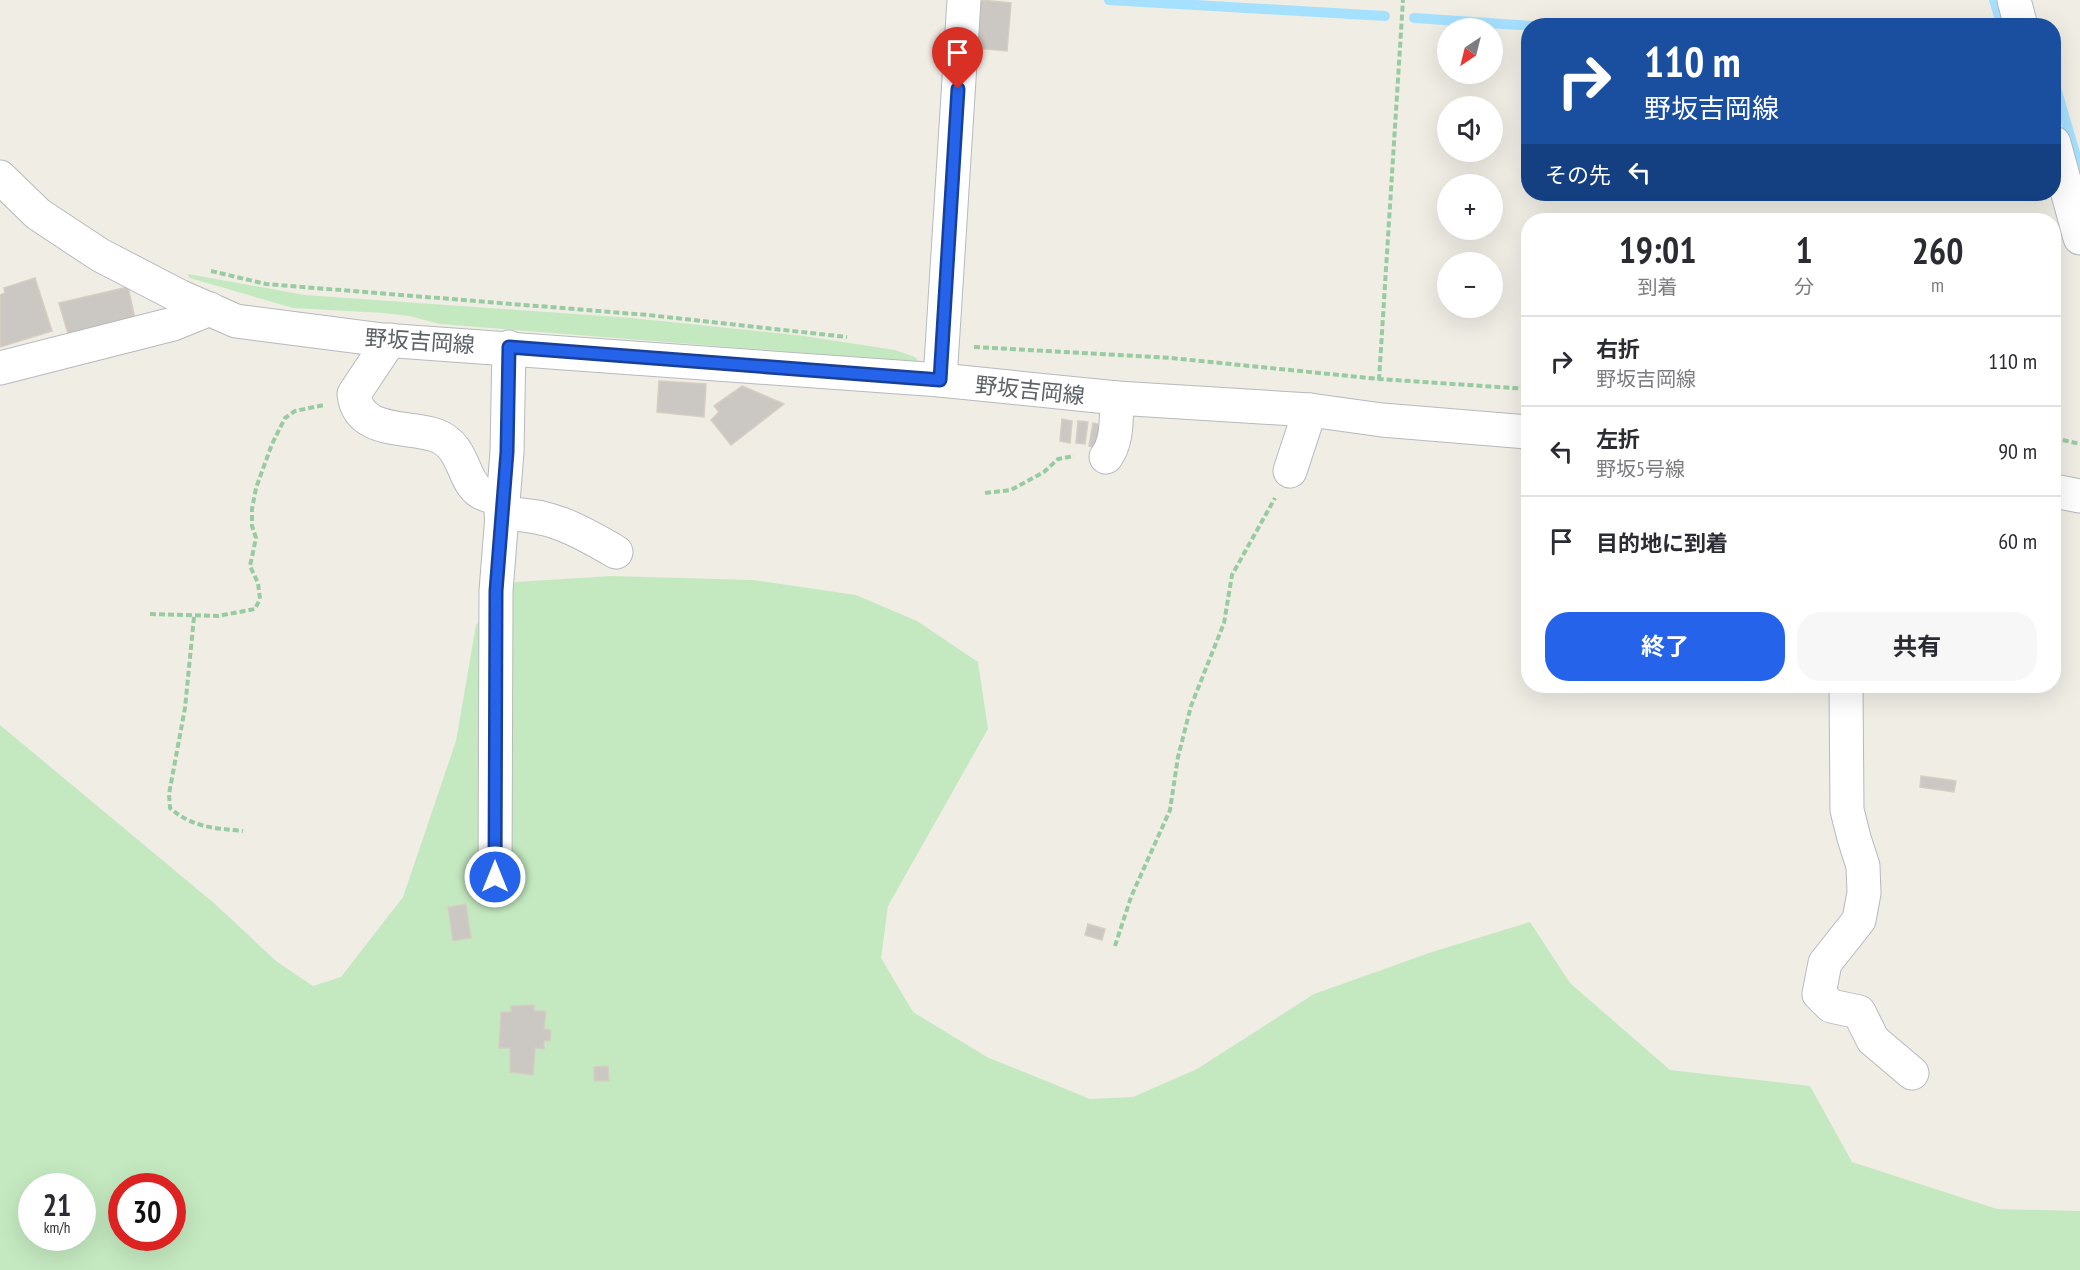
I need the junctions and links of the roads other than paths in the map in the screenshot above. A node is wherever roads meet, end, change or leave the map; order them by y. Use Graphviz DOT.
graph roads {
  1 [pos="964,0"];
  2 [pos="2014,0"];
  3 [pos="2019,18"];
  4 [pos="2061,168"];
  5 [pos="0,177"];
  6 [pos="2080,237"];
  7 [pos="210,309"];
  8 [pos="390,340"];
  9 [pos="509,347"];
  10 [pos="0,368"];
  11 [pos="940,380"];
  12 [pos="1117,399"];
  13 [pos="1310,410"];
  14 [pos="1521,431"];
  15 [pos="1106,457"];
  16 [pos="1290,471"];
  17 [pos="2061,492"];
  18 [pos="2080,496"];
  19 [pos="502,507"];
  20 [pos="616,552"];
  21 [pos="1846,693"];
  22 [pos="495,877"];
  23 [pos="1912,1073"];
  1 -- 11 [label="street"];
  2 -- 3 [label="street"];
  4 -- 6 [label="street"];
  5 -- 7 [label="street, 野坂吉岡線"];
  7 -- 8 [label="street, 野坂吉岡線"];
  7 -- 10 [label="street"];
  8 -- 9 [label="street, 野坂吉岡線"];
  8 -- 19 [label="street"];
  9 -- 11 [label="street, 野坂吉岡線"];
  9 -- 19 [label="street"];
  11 -- 12 [label="street, 野坂吉岡線"];
  12 -- 13 [label="street, 野坂吉岡線"];
  12 -- 15 [label="street"];
  13 -- 14 [label="street, 野坂吉岡線"];
  13 -- 16 [label="street"];
  17 -- 18 [label="street"];
  19 -- 20 [label="street"];
  19 -- 22 [label="street"];
  21 -- 23 [label="street"];
}
